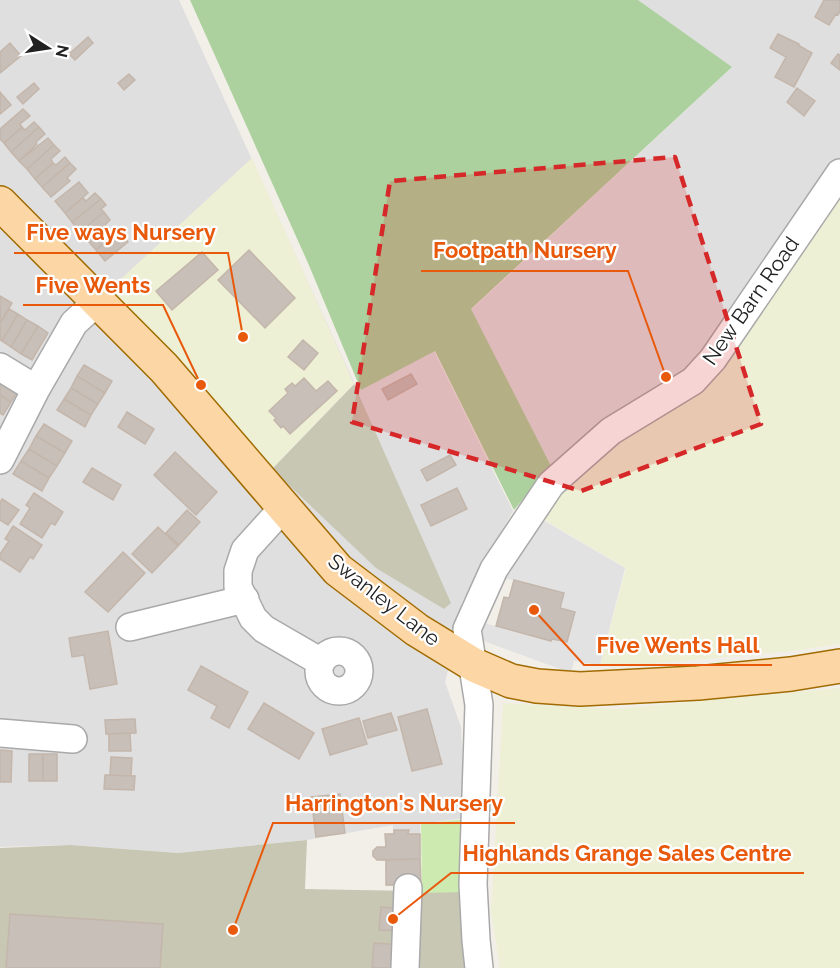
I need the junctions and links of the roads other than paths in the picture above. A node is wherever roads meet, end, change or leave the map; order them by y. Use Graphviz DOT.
graph roads {
  1 [pos="840,173"];
  2 [pos="0,203"];
  3 [pos="97,302"];
  4 [pos="0,367"];
  5 [pos="36,389"];
  6 [pos="0,460"];
  7 [pos="283,508"];
  8 [pos="245,599"];
  9 [pos="130,627"];
  10 [pos="321,662"];
  11 [pos="474,664"];
  12 [pos="840,666"];
  13 [pos="0,733"];
  14 [pos="72,739"];
  15 [pos="408,888"];
  16 [pos="405,968"];
  17 [pos="479,968"];
  1 -- 11 [label="street, New Barn Road"];
  2 -- 3 [label="main road, Swanley Lane"];
  3 -- 5 [label="street"];
  3 -- 7 [label="main road, Swanley Lane"];
  4 -- 5 [label="street"];
  5 -- 6 [label="street"];
  7 -- 8 [label="street"];
  7 -- 11 [label="main road, Swanley Lane"];
  8 -- 9 [label="street"];
  8 -- 10 [label="street"];
  11 -- 12 [label="main road, Swanley Lane"];
  11 -- 17 [label="street, New Barn Road"];
  13 -- 14 [label="street"];
  15 -- 16 [label="street"];
}
